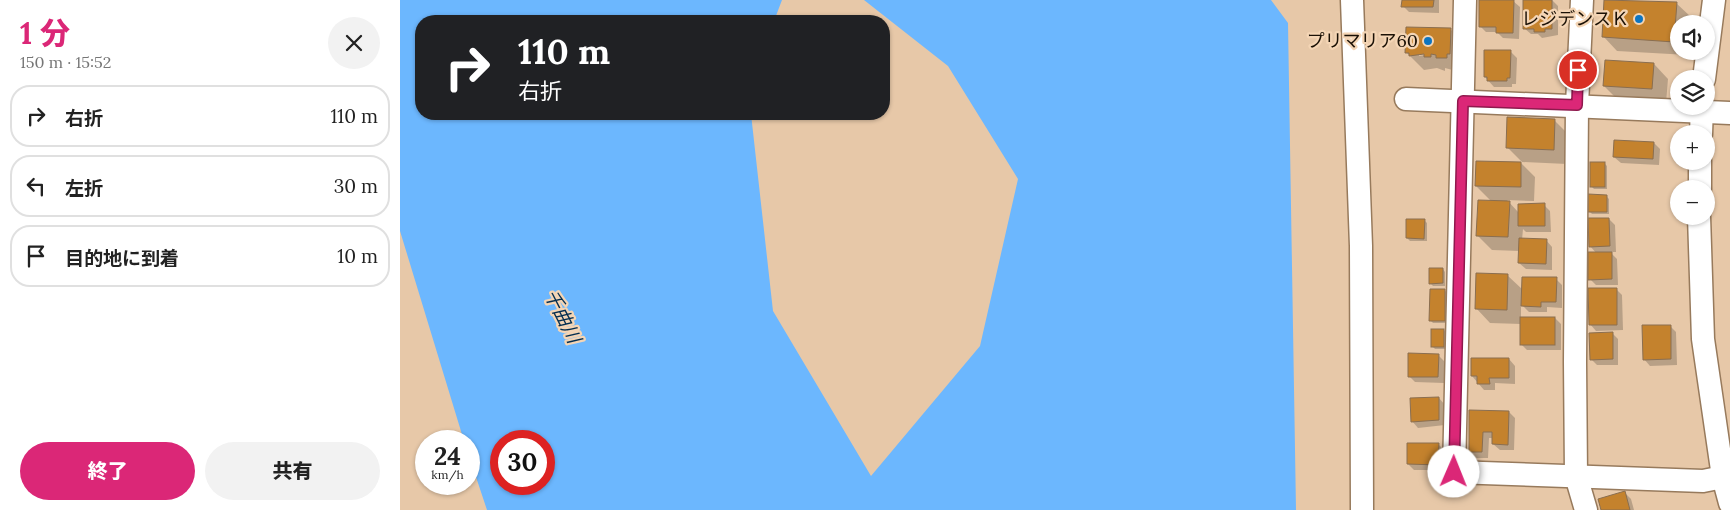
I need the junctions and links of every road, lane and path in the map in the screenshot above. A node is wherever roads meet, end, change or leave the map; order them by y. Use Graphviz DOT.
graph roads {
  1 [pos="1352,0"];
  2 [pos="1465,0"];
  3 [pos="1582,0"];
  4 [pos="1714,0"];
  5 [pos="1705,70"];
  6 [pos="1406,100"];
  7 [pos="1463,101"];
  8 [pos="1577,105"];
  9 [pos="1670,108"];
  10 [pos="1715,110"];
  11 [pos="1730,112"];
  12 [pos="1699,225"];
  13 [pos="1576,476"];
  14 [pos="1723,477"];
  15 [pos="1730,503"];
  16 [pos="1362,510"];
  17 [pos="1586,510"];
  1 -- 16 [label="street"];
  2 -- 7 [label="street"];
  3 -- 8 [label="street"];
  4 -- 5 [label="street"];
  6 -- 7 [label="street"];
  7 -- 8 [label="street"];
  7 -- 13 [label="street"];
  8 -- 9 [label="street"];
  8 -- 13 [label="street"];
  10 -- 11 [label="street"];
  12 -- 14 [label="street"];
  13 -- 14 [label="street"];
  13 -- 17 [label="street"];
  14 -- 15 [label="street"];
}
